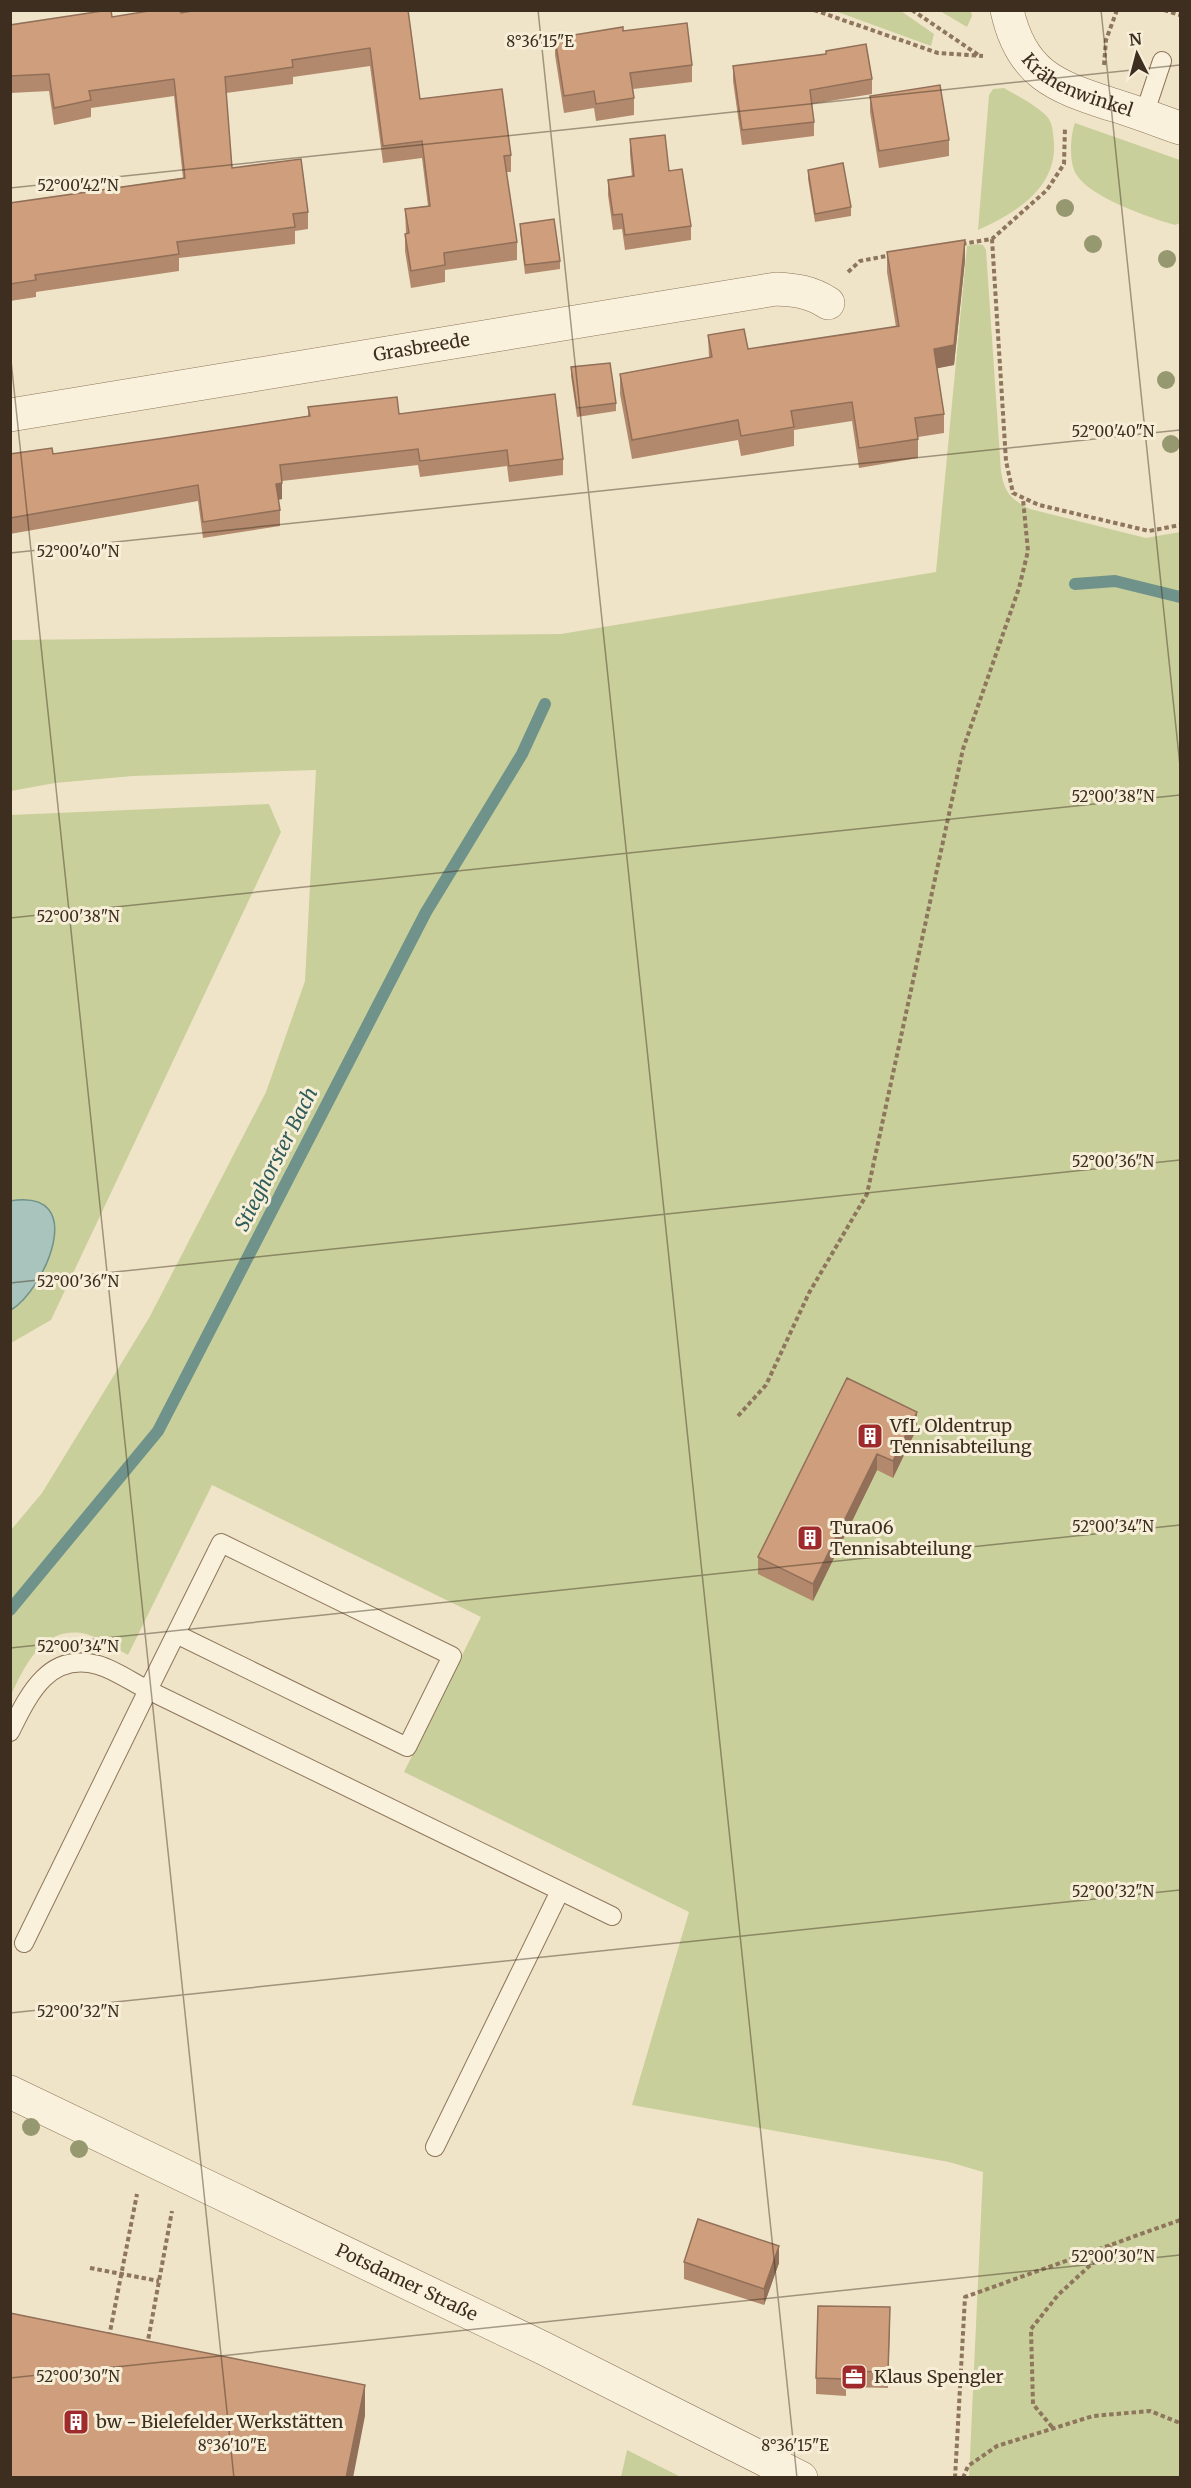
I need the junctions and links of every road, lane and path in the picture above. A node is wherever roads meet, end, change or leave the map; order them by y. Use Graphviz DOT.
graph roads {
  1 [pos="814,10"];
  2 [pos="912,10"];
  3 [pos="1007,10"];
  4 [pos="1117,10"];
  5 [pos="1164,10"];
  6 [pos="1180,15"];
  7 [pos="1162,61"];
  8 [pos="1067,90"];
  9 [pos="1103,101"];
  10 [pos="1144,115"];
  11 [pos="1180,128"];
  12 [pos="992,239"];
  13 [pos="959,244"];
  14 [pos="893,255"];
  15 [pos="828,303"];
  16 [pos="10,415"];
  17 [pos="1023,499"];
  18 [pos="1180,525"];
  19 [pos="738,1416"];
  20 [pos="176,1634"];
  21 [pos="148,1690"];
  22 [pos="10,1732"];
  23 [pos="560,1891"];
  24 [pos="612,1916"];
  25 [pos="24,1943"];
  26 [pos="10,2092"];
  27 [pos="435,2147"];
  28 [pos="137,2193"];
  29 [pos="172,2211"];
  30 [pos="1180,2220"];
  31 [pos="1112,2244"];
  32 [pos="90,2268"];
  33 [pos="121,2274"];
  34 [pos="159,2282"];
  35 [pos="107,2344"];
  36 [pos="146,2352"];
  37 [pos="1180,2423"];
  38 [pos="1052,2427"];
  39 [pos="801,2478"];
  40 [pos="955,2478"];
  41 [pos="963,2478"];
  1 -- 2 [label="path"];
  3 -- 8 [label="street, Krähenwinkel"];
  4 -- 9 [label="path"];
  5 -- 6 [label="path"];
  7 -- 10 [label="lane"];
  8 -- 9 [label="street, Krähenwinkel"];
  8 -- 12 [label="path"];
  9 -- 10 [label="street, Krähenwinkel"];
  10 -- 11 [label="street, Krähenwinkel"];
  12 -- 13 [label="path"];
  12 -- 17 [label="path"];
  14 -- 15 [label="path"];
  15 -- 16 [label="street, Grasbreede"];
  17 -- 18 [label="path"];
  17 -- 19 [label="path"];
  20 -- 20 [label="lane"];
  20 -- 21 [label="lane"];
  21 -- 22 [label="lane"];
  21 -- 23 [label="lane"];
  21 -- 25 [label="lane"];
  23 -- 24 [label="lane"];
  23 -- 27 [label="lane"];
  26 -- 39 [label="street, Potsdamer Straße"];
  28 -- 33 [label="path"];
  29 -- 34 [label="path"];
  30 -- 31 [label="path"];
  31 -- 38 [label="path"];
  31 -- 40 [label="path"];
  32 -- 33 [label="path"];
  33 -- 34 [label="path"];
  33 -- 35 [label="path"];
  34 -- 36 [label="path"];
  37 -- 38 [label="path"];
  38 -- 41 [label="path"];
}
